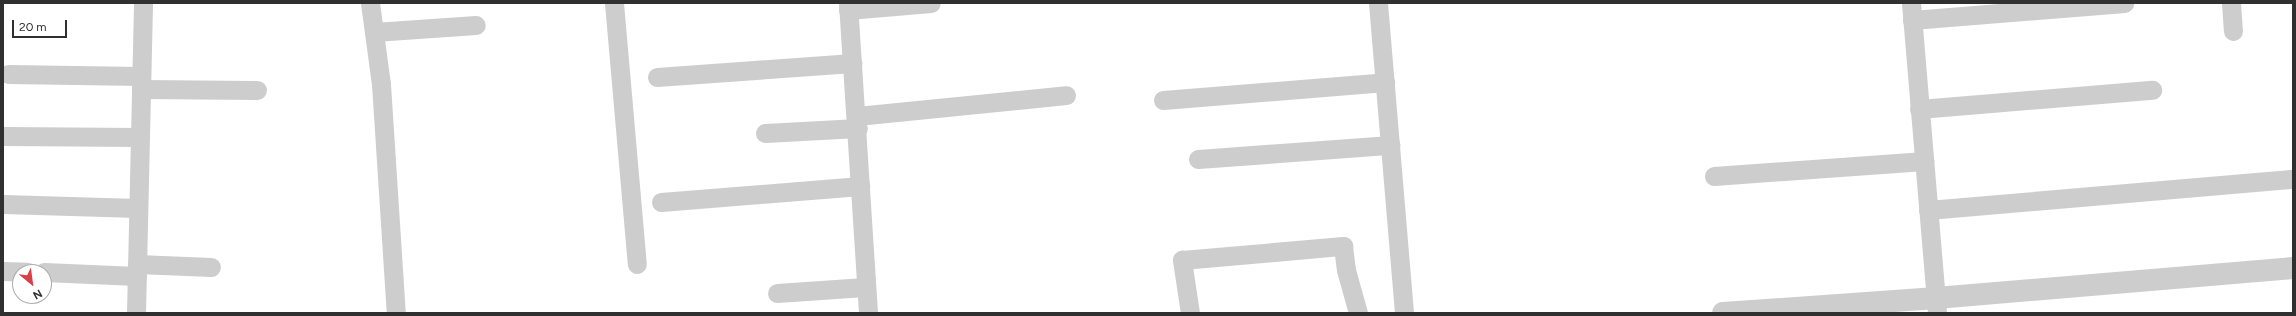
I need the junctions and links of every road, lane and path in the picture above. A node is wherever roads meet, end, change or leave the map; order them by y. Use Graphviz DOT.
graph roads {
  1 [pos="143,3"];
  2 [pos="370,3"];
  3 [pos="614,3"];
  4 [pos="931,3"];
  5 [pos="1378,3"];
  6 [pos="2124,3"];
  7 [pos="2231,3"];
  8 [pos="848,7"];
  9 [pos="1911,12"];
  10 [pos="476,25"];
  11 [pos="2233,31"];
  12 [pos="374,32"];
  13 [pos="853,63"];
  14 [pos="8,74"];
  15 [pos="657,77"];
  16 [pos="141,82"];
  17 [pos="1385,82"];
  18 [pos="256,90"];
  19 [pos="2152,90"];
  20 [pos="1066,95"];
  21 [pos="1163,100"];
  22 [pos="1919,109"];
  23 [pos="857,122"];
  24 [pos="765,133"];
  25 [pos="3,136"];
  26 [pos="140,137"];
  27 [pos="1390,144"];
  28 [pos="1198,159"];
  29 [pos="1924,161"];
  30 [pos="1714,176"];
  31 [pos="2293,179"];
  32 [pos="860,186"];
  33 [pos="661,202"];
  34 [pos="3,204"];
  35 [pos="138,208"];
  36 [pos="1928,210"];
  37 [pos="637,264"];
  38 [pos="211,267"];
  39 [pos="2293,268"];
  40 [pos="137,270"];
  41 [pos="52,272"];
  42 [pos="865,287"];
  43 [pos="777,293"];
  44 [pos="1936,306"];
  45 [pos="136,313"];
  46 [pos="396,313"];
  47 [pos="868,313"];
  48 [pos="1190,313"];
  49 [pos="1358,313"];
  50 [pos="1404,313"];
  51 [pos="1723,313"];
  1 -- 16 [label="street"];
  2 -- 12 [label="street"];
  3 -- 37 [label="street"];
  4 -- 8 [label="street"];
  5 -- 17 [label="street"];
  6 -- 9 [label="street"];
  7 -- 11 [label="street"];
  8 -- 13 [label="street"];
  9 -- 22 [label="street"];
  10 -- 12 [label="street"];
  12 -- 46 [label="street"];
  13 -- 15 [label="street"];
  13 -- 23 [label="street"];
  14 -- 16 [label="street"];
  16 -- 18 [label="street"];
  16 -- 26 [label="street"];
  17 -- 21 [label="street"];
  17 -- 27 [label="street"];
  19 -- 22 [label="street"];
  20 -- 23 [label="street"];
  22 -- 29 [label="street"];
  23 -- 24 [label="street"];
  23 -- 32 [label="street"];
  25 -- 26 [label="street"];
  26 -- 35 [label="street"];
  27 -- 28 [label="street"];
  27 -- 50 [label="street"];
  29 -- 30 [label="street"];
  29 -- 36 [label="street"];
  31 -- 36 [label="street"];
  32 -- 33 [label="street"];
  32 -- 42 [label="street"];
  34 -- 35 [label="street"];
  35 -- 40 [label="street"];
  36 -- 44 [label="street"];
  38 -- 40 [label="street"];
  39 -- 44 [label="street"];
  40 -- 41 [label="street"];
  40 -- 45 [label="street"];
  42 -- 43 [label="street"];
  42 -- 47 [label="street"];
  44 -- 51 [label="street"];
  48 -- 49 [label="street"];
}
